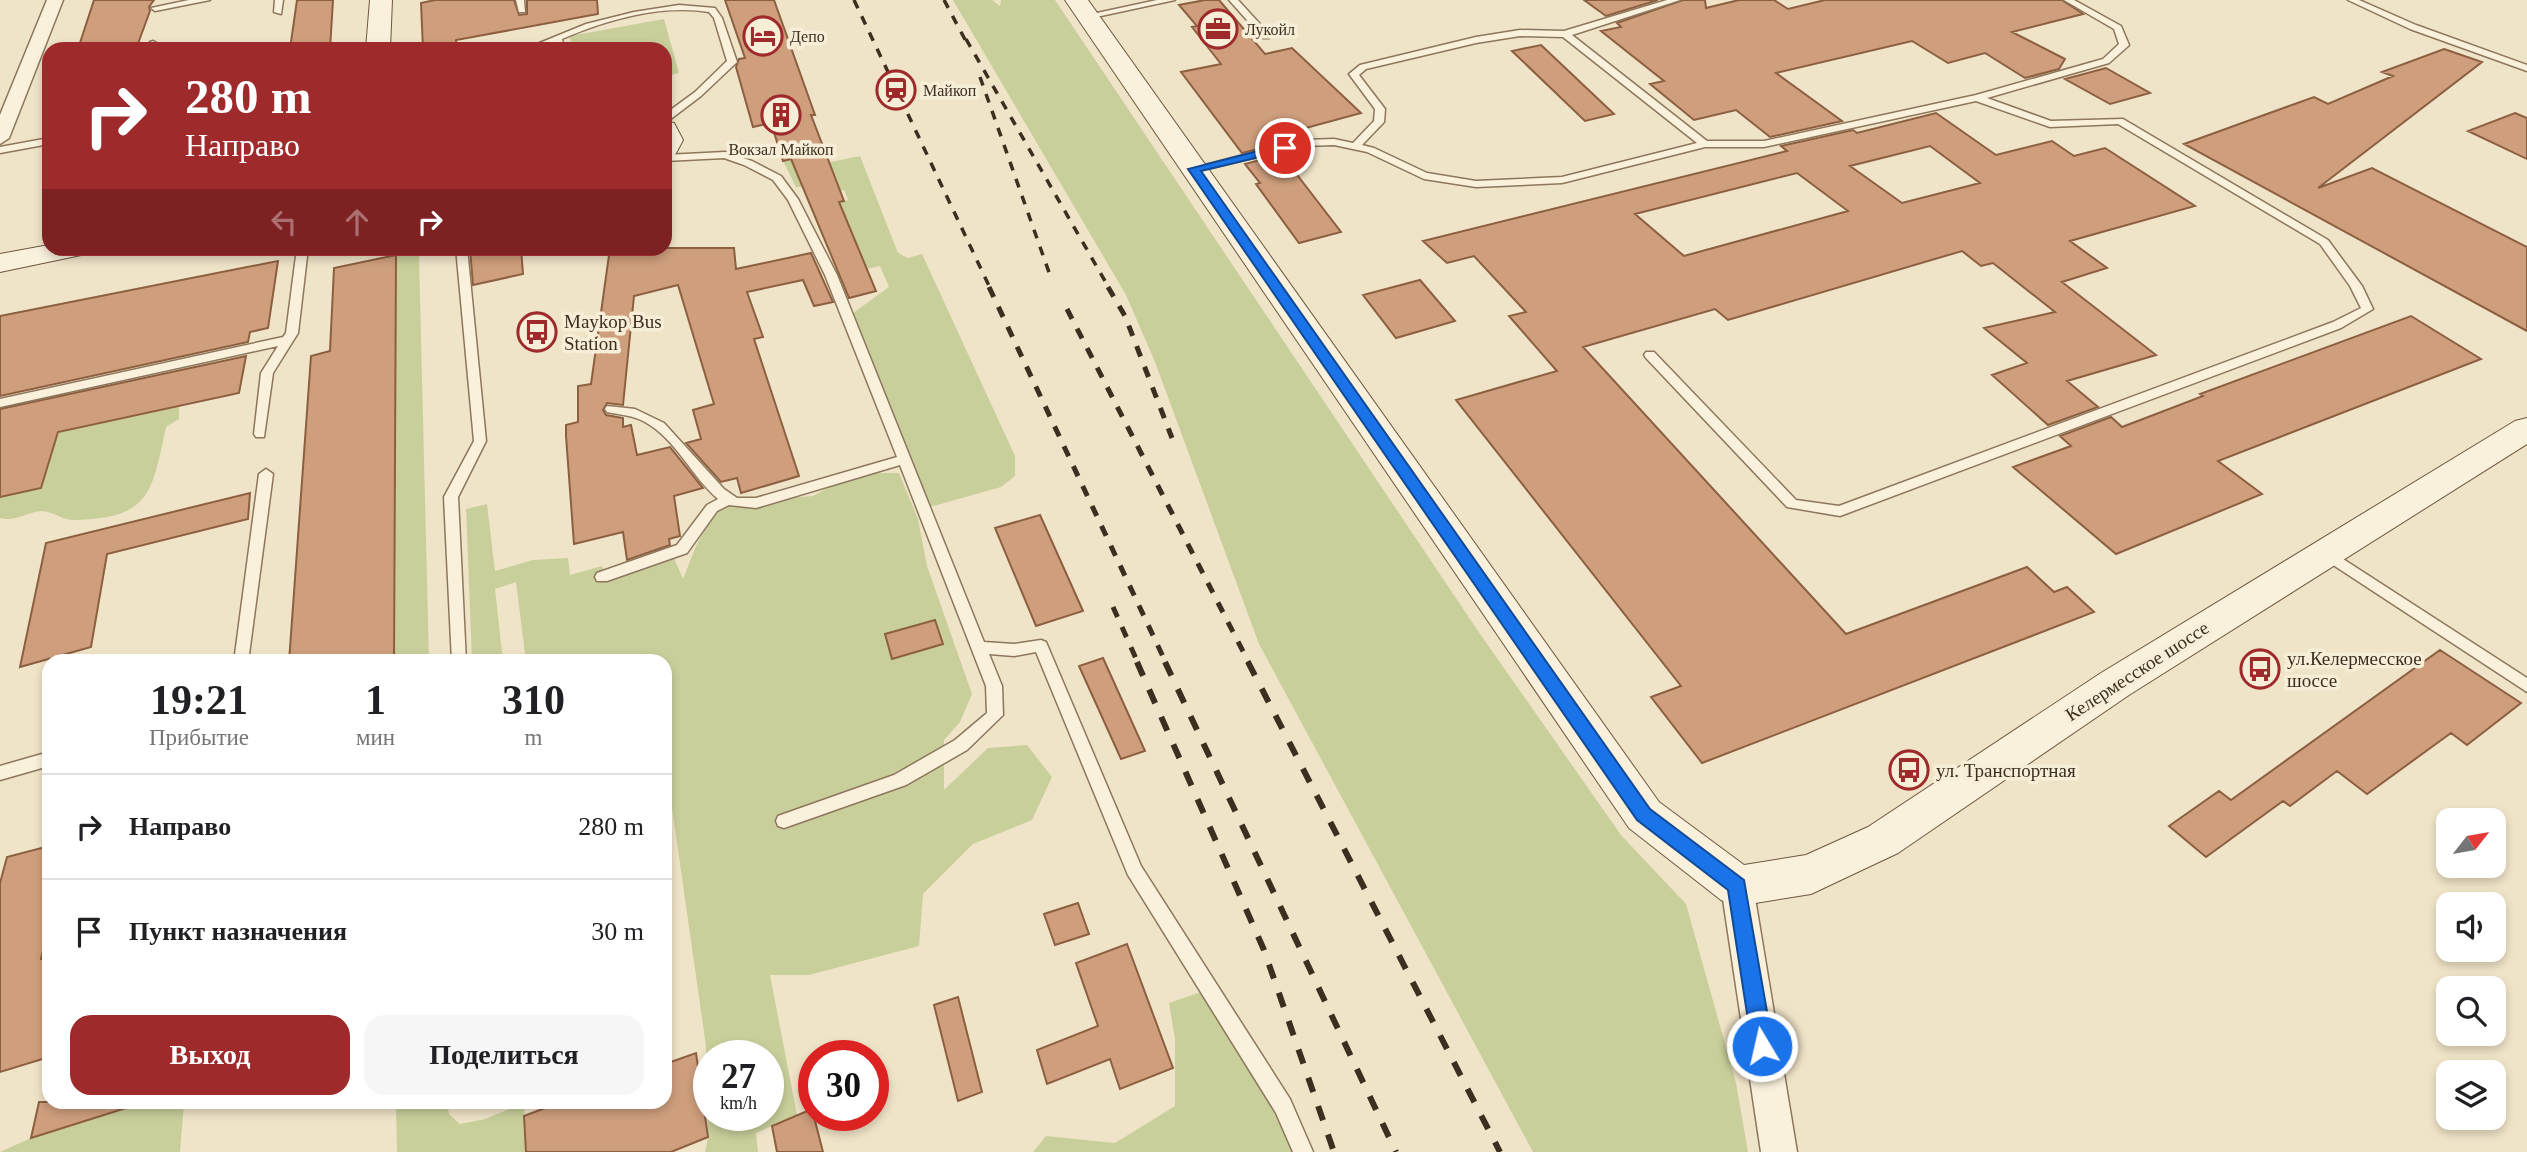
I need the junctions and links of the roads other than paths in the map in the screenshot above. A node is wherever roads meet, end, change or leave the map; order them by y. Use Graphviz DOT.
graph roads {
  1 [pos="55,0"];
  2 [pos="206,0"];
  3 [pos="279,0"];
  4 [pos="381,0"];
  5 [pos="1169,0"];
  6 [pos="1233,0"];
  7 [pos="1676,0"];
  8 [pos="2068,0"];
  9 [pos="2352,0"];
  10 [pos="155,8"];
  11 [pos="1081,8"];
  12 [pos="278,12"];
  13 [pos="1565,34"];
  14 [pos="1266,36"];
  15 [pos="557,37"];
  16 [pos="378,42"];
  17 [pos="546,42"];
  18 [pos="558,42"];
  19 [pos="2527,68"];
  20 [pos="1977,98"];
  21 [pos="672,114"];
  22 [pos="0,138"];
  23 [pos="42,142"];
  24 [pos="1705,144"];
  25 [pos="1355,147"];
  26 [pos="0,150"];
  27 [pos="672,158"];
  28 [pos="1194,169"];
  29 [pos="42,255"];
  30 [pos="302,256"];
  31 [pos="462,256"];
  32 [pos="0,263"];
  33 [pos="288,340"];
  34 [pos="1650,355"];
  35 [pos="0,403"];
  36 [pos="611,410"];
  37 [pos="2527,429"];
  38 [pos="260,434"];
  39 [pos="904,459"];
  40 [pos="266,474"];
  41 [pos="729,499"];
  42 [pos="2326,553"];
  43 [pos="602,577"];
  44 [pos="978,647"];
  45 [pos="242,654"];
  46 [pos="459,654"];
  47 [pos="2527,686"];
  48 [pos="42,761"];
  49 [pos="0,773"];
  50 [pos="784,821"];
  51 [pos="1737,886"];
  52 [pos="1304,1152"];
  53 [pos="1779,1152"];
  1 -- 22 [label="street"];
  2 -- 10 [label="lane"];
  3 -- 12 [label="lane"];
  4 -- 16 [label="main road"];
  5 -- 11 [label="lane"];
  6 -- 14 [label="lane"];
  7 -- 13 [label="lane"];
  8 -- 20 [label="lane"];
  9 -- 19 [label="lane"];
  11 -- 28 [label="main road"];
  13 -- 24 [label="lane"];
  13 -- 25 [label="lane"];
  15 -- 17 [label="lane"];
  15 -- 18 [label="lane"];
  15 -- 21 [label="lane"];
  20 -- 24 [label="lane"];
  20 -- 34 [label="lane"];
  23 -- 26 [label="lane"];
  24 -- 25 [label="lane"];
  25 -- 28 [label="lane"];
  27 -- 39 [label="lane"];
  28 -- 51 [label="main road"];
  29 -- 32 [label="main road"];
  30 -- 33 [label="lane"];
  31 -- 46 [label="lane"];
  33 -- 35 [label="lane"];
  33 -- 38 [label="lane"];
  36 -- 41 [label="lane"];
  37 -- 42 [label="main road, Келермесское шоссе"];
  39 -- 41 [label="lane"];
  39 -- 44 [label="lane"];
  40 -- 45 [label="lane"];
  41 -- 43 [label="lane"];
  42 -- 47 [label="lane"];
  42 -- 51 [label="main road, Келермесское шоссе"];
  44 -- 50 [label="lane"];
  44 -- 52 [label="lane"];
  48 -- 49 [label="lane"];
  51 -- 53 [label="street"];
}
